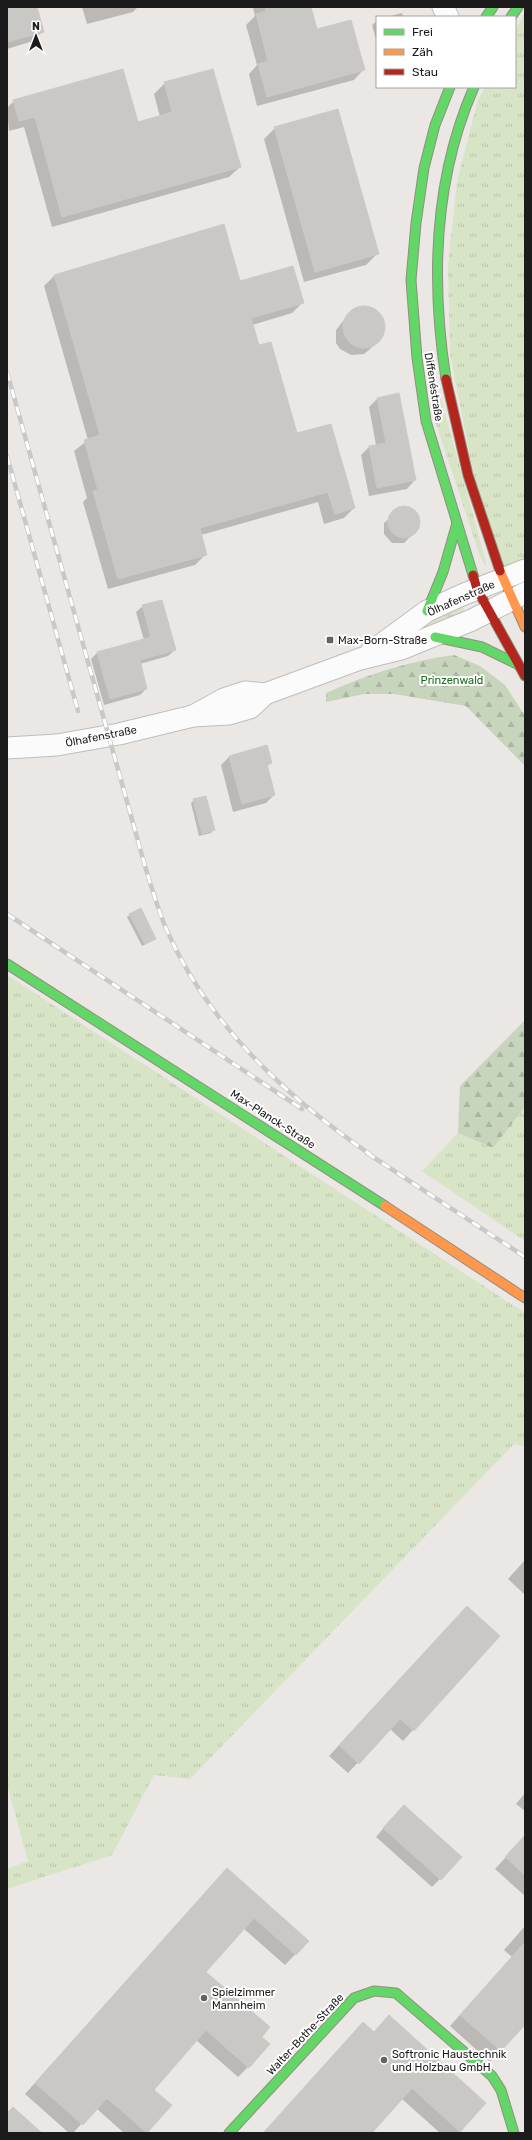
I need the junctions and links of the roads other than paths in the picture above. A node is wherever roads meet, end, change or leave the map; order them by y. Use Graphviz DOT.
graph roads {
  1 [pos="518,7"];
  2 [pos="491,10"];
  3 [pos="508,16"];
  4 [pos="512,16"];
  5 [pos="450,88"];
  6 [pos="474,88"];
  7 [pos="457,523"];
  8 [pos="525,570"];
  9 [pos="503,580"];
  10 [pos="477,589"];
  11 [pos="518,596"];
  12 [pos="427,611"];
  13 [pos="488,612"];
  14 [pos="525,627"];
  15 [pos="435,637"];
  16 [pos="360,659"];
  17 [pos="517,664"];
  18 [pos="525,676"];
  19 [pos="7,748"];
  20 [pos="7,964"];
  21 [pos="525,1298"];
  22 [pos="229,2133"];
  23 [pos="514,2133"];
  1 -- 4 [label="main road"];
  2 -- 3 [label="street"];
  5 -- 7 [label="main road, Diffenéstraße"];
  6 -- 9 [label="main road, Diffenéstraße"];
  7 -- 10 [label="main road, Diffenéstraße"];
  7 -- 12 [label="main road"];
  8 -- 9 [label="street"];
  9 -- 10 [label="street, Ölhafenstraße"];
  9 -- 11 [label="main road, Diffenéstraße"];
  10 -- 12 [label="street, Ölhafenstraße"];
  10 -- 13 [label="main road, Diffenéstraße"];
  11 -- 13 [label="street"];
  11 -- 14 [label="main road, Diffenéstraße"];
  12 -- 16 [label="street, Ölhafenstraße"];
  13 -- 15 [label="street, Ölhafenstraße"];
  13 -- 17 [label="main road, Diffenéstraße"];
  15 -- 16 [label="street, Ölhafenstraße"];
  15 -- 17 [label="main road"];
  16 -- 19 [label="street, Ölhafenstraße"];
  17 -- 18 [label="main road, Diffenéstraße"];
  20 -- 21 [label="main road, Max-Planck-Straße"];
  22 -- 23 [label="main road, Walter-Bothe-Straße"];
}
